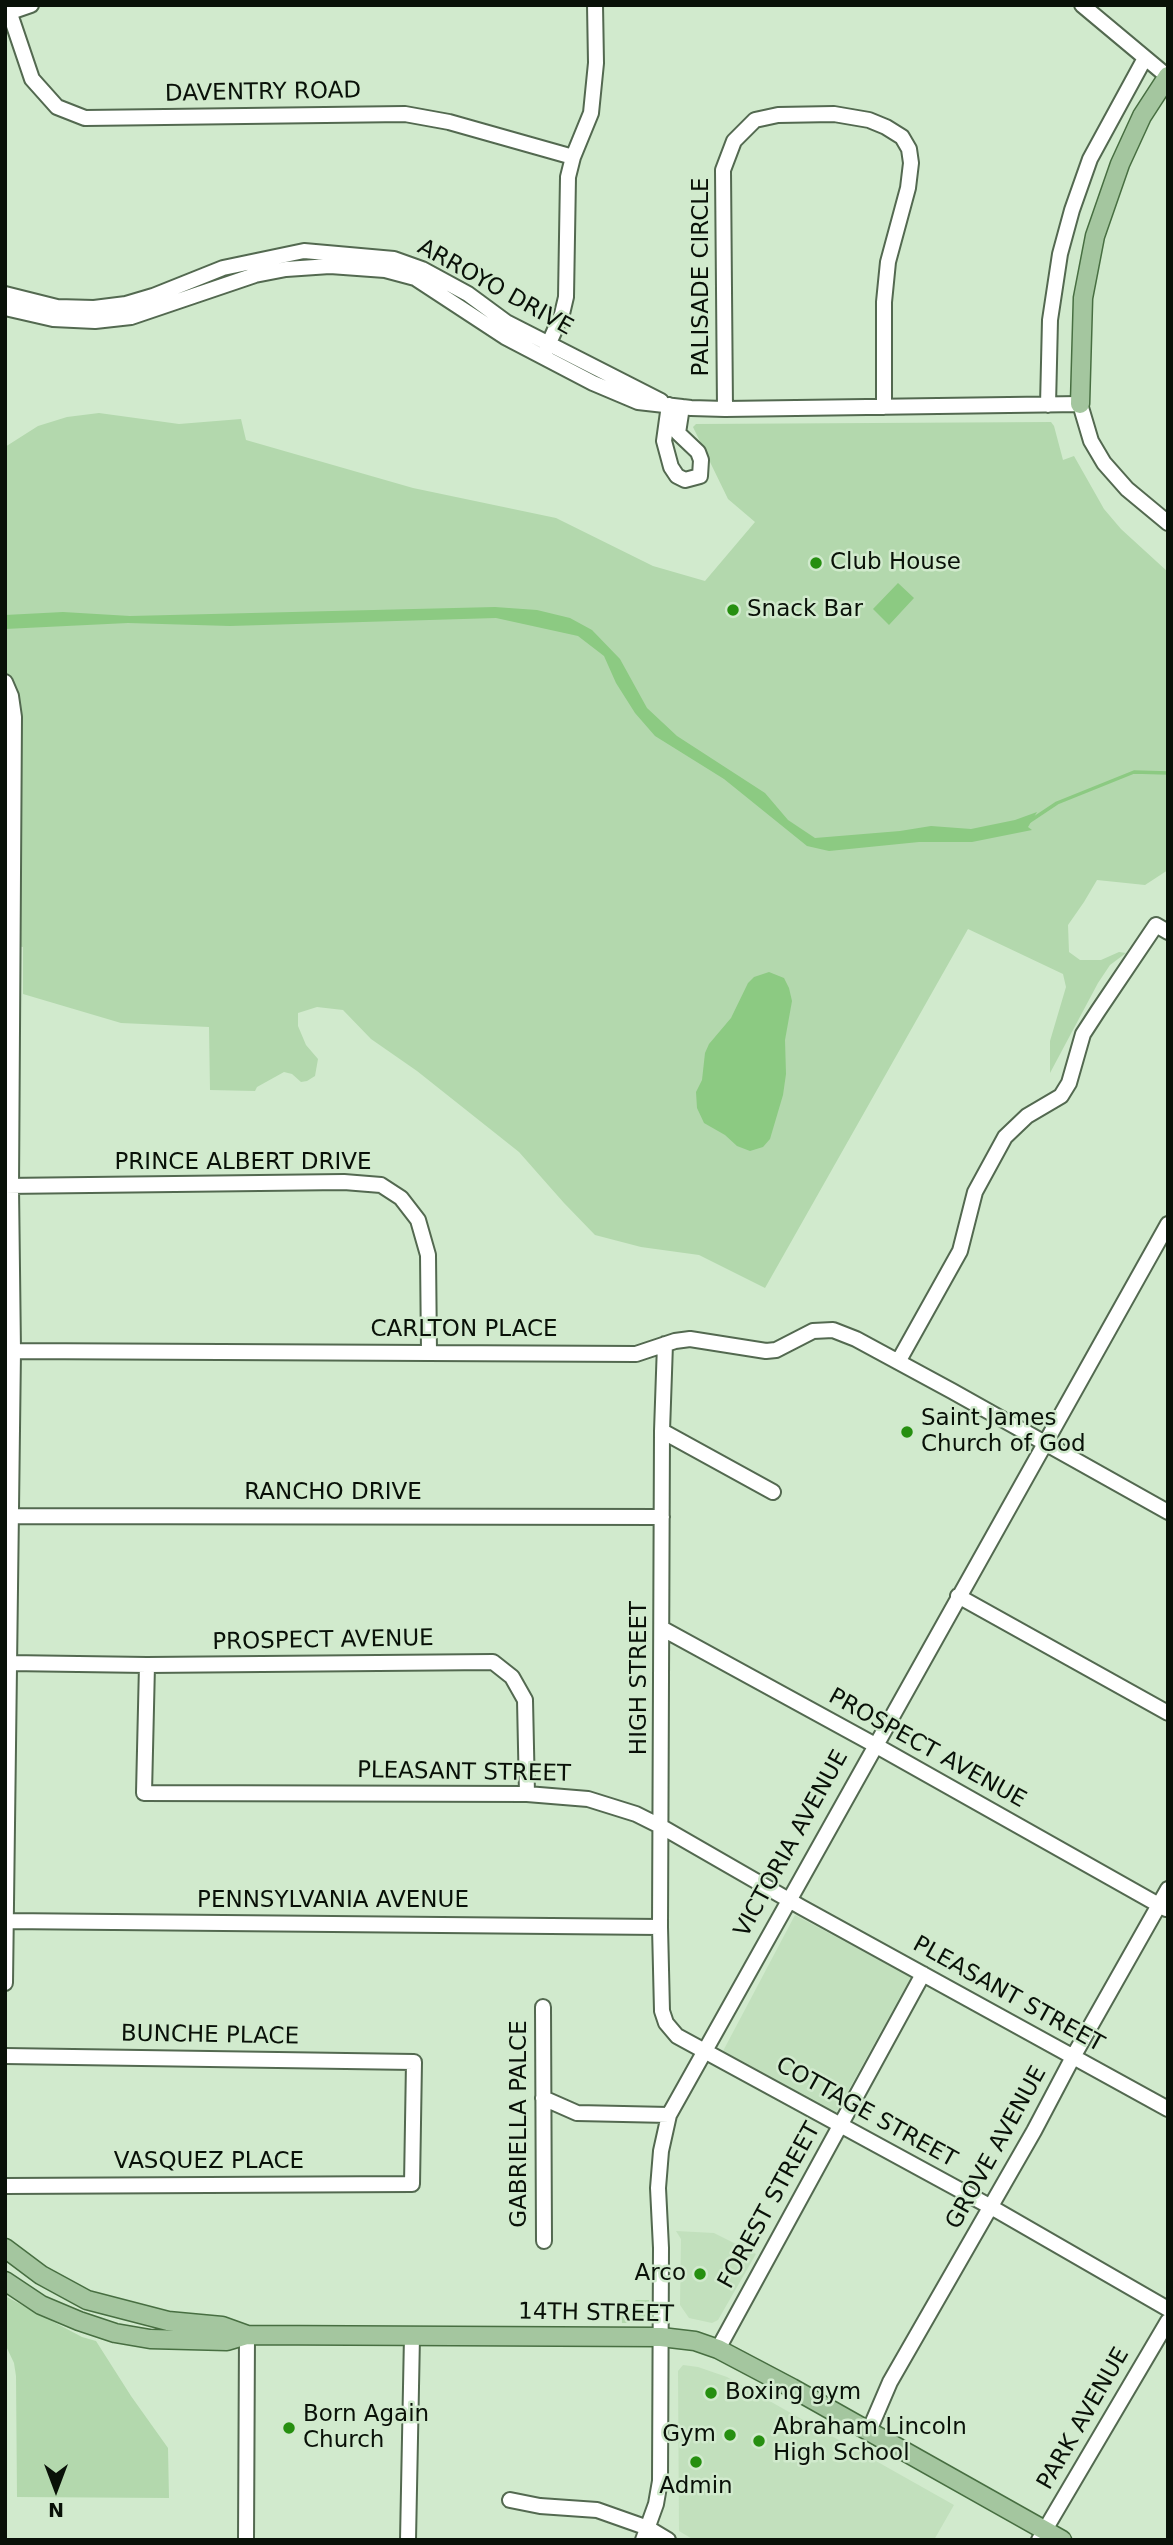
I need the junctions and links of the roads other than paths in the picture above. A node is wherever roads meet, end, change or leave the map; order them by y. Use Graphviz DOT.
graph roads {
  1 [pos="31,5"];
  2 [pos="595,5"];
  3 [pos="1082,5"];
  4 [pos="7,11"];
  5 [pos="1145,58"];
  6 [pos="1167,76"];
  7 [pos="573,157"];
  8 [pos="5,294"];
  9 [pos="5,308"];
  10 [pos="546,350"];
  11 [pos="1080,404"];
  12 [pos="1048,405"];
  13 [pos="675,406"];
  14 [pos="884,407"];
  15 [pos="725,409"];
  16 [pos="1168,523"];
  17 [pos="5,682"];
  18 [pos="1168,932"];
  19 [pos="8,1187"];
  20 [pos="1167,1226"];
  21 [pos="665,1344"];
  22 [pos="13,1351"];
  23 [pos="429,1352"];
  24 [pos="898,1362"];
  25 [pos="662,1431"];
  26 [pos="1044,1445"];
  27 [pos="774,1492"];
  28 [pos="1168,1512"];
  29 [pos="7,1516"];
  30 [pos="662,1517"];
  31 [pos="958,1596"];
  32 [pos="663,1629"];
  33 [pos="9,1662"];
  34 [pos="147,1665"];
  35 [pos="1168,1713"];
  36 [pos="875,1745"];
  37 [pos="7,1753"];
  38 [pos="527,1794"];
  39 [pos="662,1827"];
  40 [pos="1168,1889"];
  41 [pos="789,1900"];
  42 [pos="1164,1908"];
  43 [pos="6,1922"];
  44 [pos="660,1927"];
  45 [pos="923,1974"];
  46 [pos="5,1983"];
  47 [pos="543,2007"];
  48 [pos="662,2011"];
  49 [pos="705,2050"];
  50 [pos="5,2056"];
  51 [pos="1073,2057"];
  52 [pos="543,2098"];
  53 [pos="1168,2109"];
  54 [pos="669,2115"];
  55 [pos="840,2125"];
  56 [pos="412,2183"];
  57 [pos="5,2186"];
  58 [pos="991,2207"];
  59 [pos="544,2241"];
  60 [pos="5,2248"];
  61 [pos="5,2281"];
  62 [pos="1168,2309"];
  63 [pos="1168,2321"];
  64 [pos="247,2335"];
  65 [pos="412,2336"];
  66 [pos="661,2337"];
  67 [pos="718,2349"];
  68 [pos="869,2431"];
  69 [pos="510,2501"];
  70 [pos="646,2534"];
  71 [pos="1042,2535"];
  72 [pos="246,2540"];
  73 [pos="408,2540"];
  74 [pos="668,2540"];
  75 [pos="1062,2540"];
  1 -- 4 [label="street"];
  2 -- 7 [label="street"];
  3 -- 5 [label="street"];
  4 -- 7 [label="street, DAVENTRY ROAD"];
  5 -- 6 [label="street"];
  5 -- 12 [label="street"];
  6 -- 11 [label="main road"];
  7 -- 10 [label="street"];
  8 -- 10 [label="street, ARROYO DRIVE"];
  9 -- 10 [label="street, ARROYO DRIVE"];
  10 -- 13 [label="street, ARROYO DRIVE"];
  11 -- 12 [label="street, ARROYO DRIVE"];
  11 -- 16 [label="street"];
  12 -- 14 [label="street, ARROYO DRIVE"];
  13 -- 13 [label="street"];
  13 -- 15 [label="street, ARROYO DRIVE"];
  14 -- 15 [label="street, ARROYO DRIVE"];
  14 -- 15 [label="street, PALISADE CIRCLE"];
  17 -- 19 [label="street"];
  18 -- 24 [label="street"];
  19 -- 22 [label="street"];
  19 -- 23 [label="street, PRINCE ALBERT DRIVE"];
  20 -- 26 [label="street, VICTORIA AVENUE"];
  21 -- 23 [label="street, CARLTON PLACE"];
  21 -- 24 [label="street, CARLTON PLACE"];
  21 -- 25 [label="street, HIGH STREET"];
  22 -- 23 [label="street, CARLTON PLACE"];
  22 -- 29 [label="street"];
  24 -- 26 [label="street, CARLTON PLACE"];
  25 -- 27 [label="street"];
  25 -- 30 [label="street, HIGH STREET"];
  26 -- 28 [label="street, CARLTON PLACE"];
  26 -- 31 [label="street, VICTORIA AVENUE"];
  29 -- 30 [label="street, RANCHO DRIVE"];
  29 -- 33 [label="street"];
  30 -- 32 [label="street, HIGH STREET"];
  31 -- 35 [label="street"];
  31 -- 36 [label="street, VICTORIA AVENUE"];
  32 -- 36 [label="street, PROSPECT AVENUE"];
  32 -- 39 [label="street, HIGH STREET"];
  33 -- 34 [label="street, PROSPECT AVENUE"];
  33 -- 37 [label="street"];
  34 -- 38 [label="street, PROSPECT AVENUE"];
  34 -- 38 [label="street, PLEASANT STREET"];
  36 -- 41 [label="street, VICTORIA AVENUE"];
  36 -- 42 [label="street, PROSPECT AVENUE"];
  37 -- 43 [label="street"];
  38 -- 39 [label="street, PLEASANT STREET"];
  39 -- 41 [label="street, PLEASANT STREET"];
  39 -- 44 [label="street, HIGH STREET"];
  40 -- 42 [label="street, GROVE AVENUE"];
  41 -- 45 [label="street, PLEASANT STREET"];
  41 -- 49 [label="street, VICTORIA AVENUE"];
  42 -- 51 [label="street, GROVE AVENUE"];
  43 -- 44 [label="street, PENNSYLVANIA AVENUE"];
  43 -- 46 [label="street"];
  44 -- 48 [label="street, HIGH STREET"];
  45 -- 51 [label="street, PLEASANT STREET"];
  45 -- 55 [label="street, FOREST STREET"];
  47 -- 52 [label="street, GABRIELLA PALCE"];
  48 -- 49 [label="street, COTTAGE STREET"];
  49 -- 54 [label="street, VICTORIA AVENUE"];
  49 -- 55 [label="street, COTTAGE STREET"];
  50 -- 56 [label="street, BUNCHE PLACE"];
  51 -- 53 [label="street, PLEASANT STREET"];
  51 -- 58 [label="street, GROVE AVENUE"];
  52 -- 54 [label="street"];
  52 -- 59 [label="street, GABRIELLA PALCE"];
  54 -- 66 [label="street, VICTORIA AVENUE"];
  55 -- 58 [label="street, COTTAGE STREET"];
  55 -- 67 [label="street, FOREST STREET"];
  56 -- 57 [label="street, VASQUEZ PLACE"];
  58 -- 62 [label="street, COTTAGE STREET"];
  58 -- 68 [label="street, GROVE AVENUE"];
  60 -- 64 [label="main road, 14TH STREET"];
  61 -- 64 [label="main road, 14TH STREET"];
  63 -- 71 [label="street, PARK AVENUE"];
  64 -- 65 [label="main road, 14TH STREET"];
  64 -- 72 [label="street"];
  65 -- 66 [label="main road, 14TH STREET"];
  65 -- 73 [label="street"];
  66 -- 67 [label="main road, 14TH STREET"];
  66 -- 70 [label="street, VICTORIA AVENUE"];
  67 -- 68 [label="main road, 14TH STREET"];
  68 -- 71 [label="main road, 14TH STREET"];
  69 -- 70 [label="street"];
  70 -- 74 [label="street"];
  71 -- 75 [label="main road, 14TH STREET"];
}
